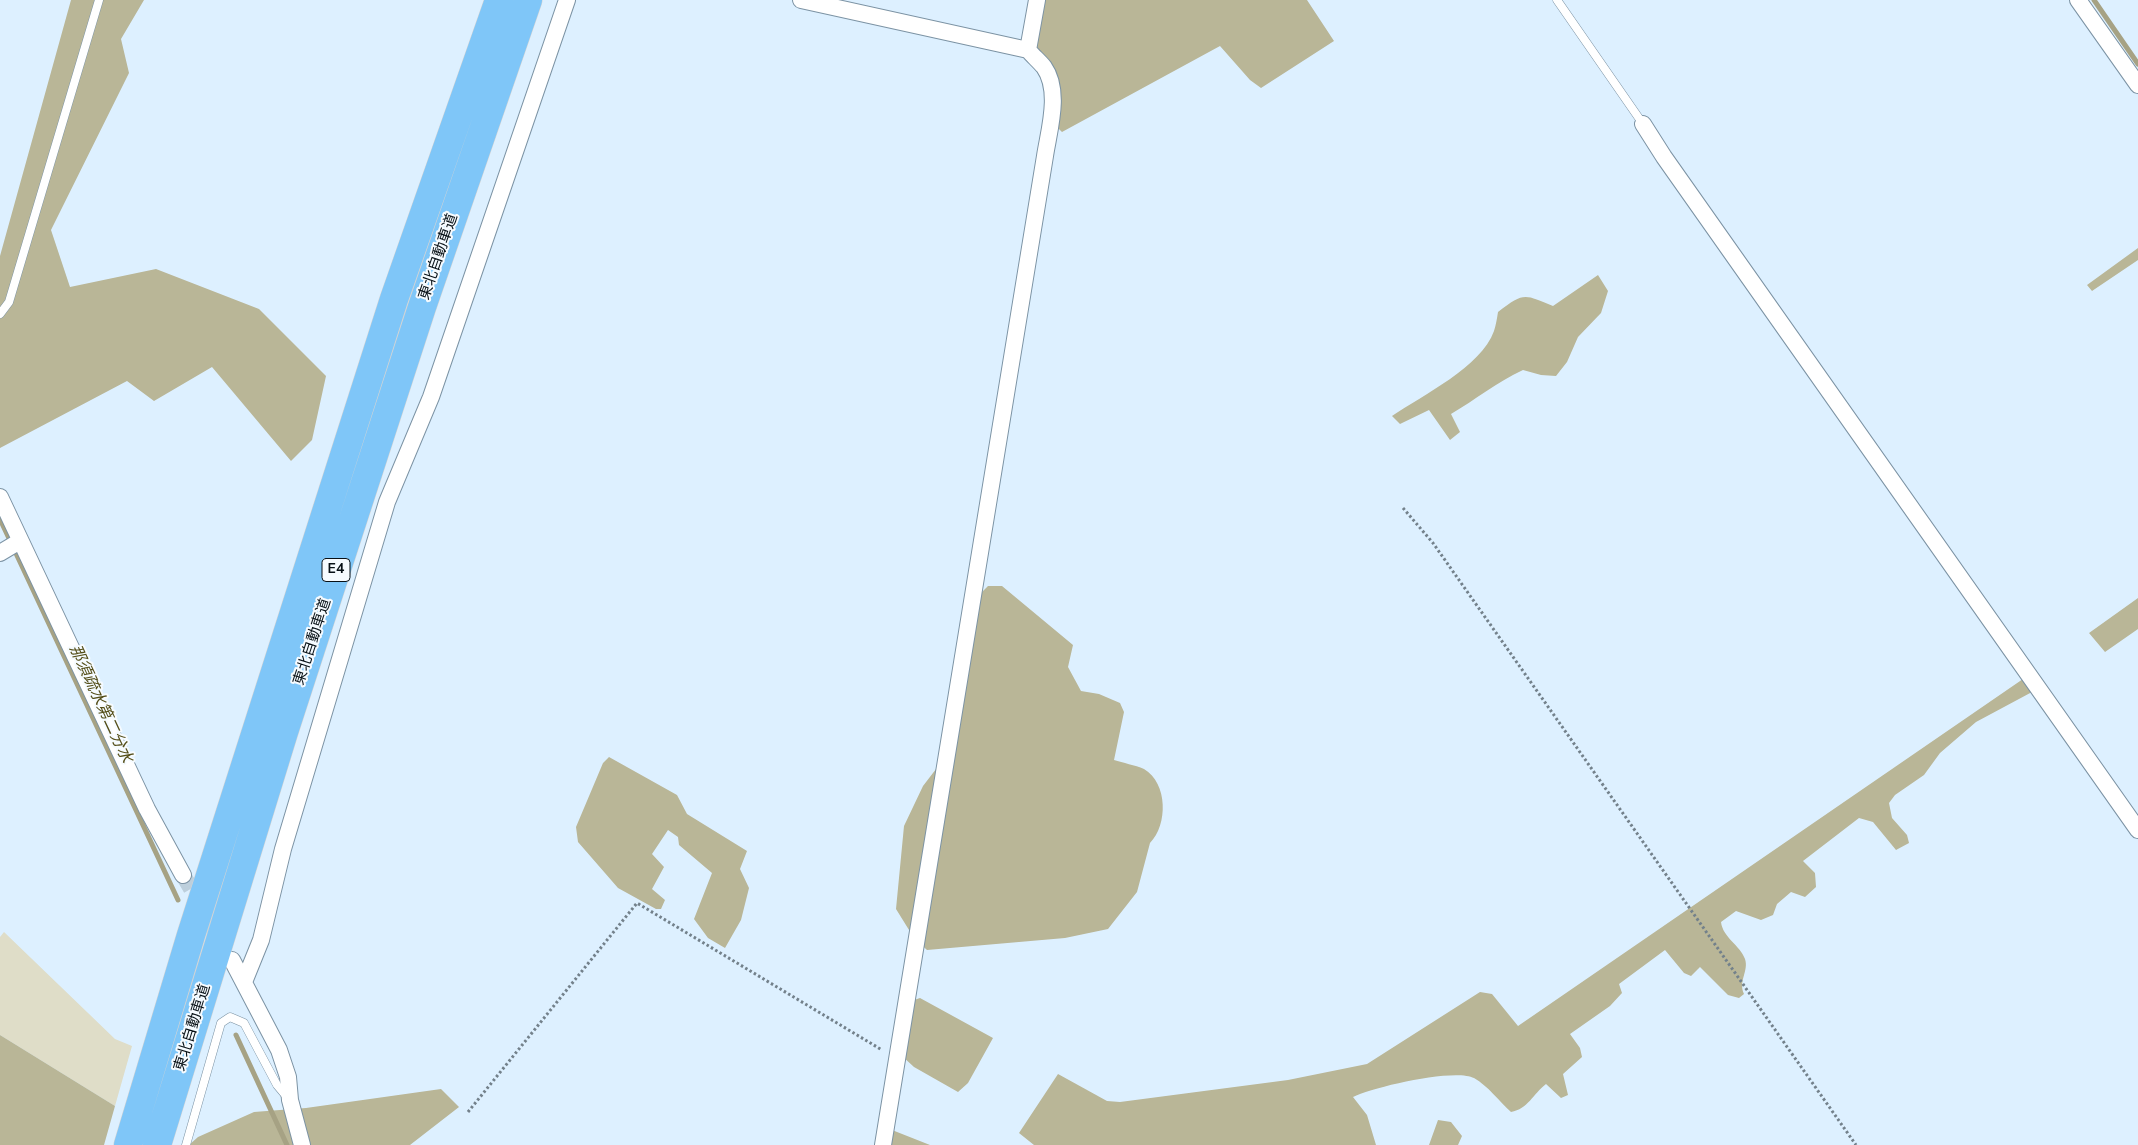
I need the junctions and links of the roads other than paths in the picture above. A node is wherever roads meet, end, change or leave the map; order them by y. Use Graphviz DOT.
graph roads {
  1 [pos="99,0"];
  2 [pos="499,0"];
  3 [pos="528,0"];
  4 [pos="567,0"];
  5 [pos="801,0"];
  6 [pos="1037,0"];
  7 [pos="1557,0"];
  8 [pos="2078,0"];
  9 [pos="1028,50"];
  10 [pos="2138,85"];
  11 [pos="1643,124"];
  12 [pos="0,314"];
  13 [pos="0,497"];
  14 [pos="20,541"];
  15 [pos="0,553"];
  16 [pos="2138,830"];
  17 [pos="183,874"];
  18 [pos="232,960"];
  19 [pos="244,982"];
  20 [pos="290,1100"];
  21 [pos="128,1145"];
  22 [pos="157,1145"];
  23 [pos="186,1145"];
  24 [pos="302,1145"];
  25 [pos="883,1145"];
  1 -- 12 [label="lane"];
  2 -- 21 [label="highway, 東北自動車道 / E4"];
  3 -- 22 [label="highway, 東北自動車道 / E4"];
  4 -- 19 [label="street"];
  5 -- 9 [label="street"];
  6 -- 9 [label="street"];
  7 -- 11 [label="lane"];
  8 -- 10 [label="street"];
  9 -- 25 [label="street"];
  11 -- 16 [label="street"];
  13 -- 14 [label="street"];
  14 -- 15 [label="street"];
  14 -- 17 [label="street"];
  18 -- 19 [label="street"];
  19 -- 20 [label="street"];
  20 -- 23 [label="lane"];
  20 -- 24 [label="street"];
}
